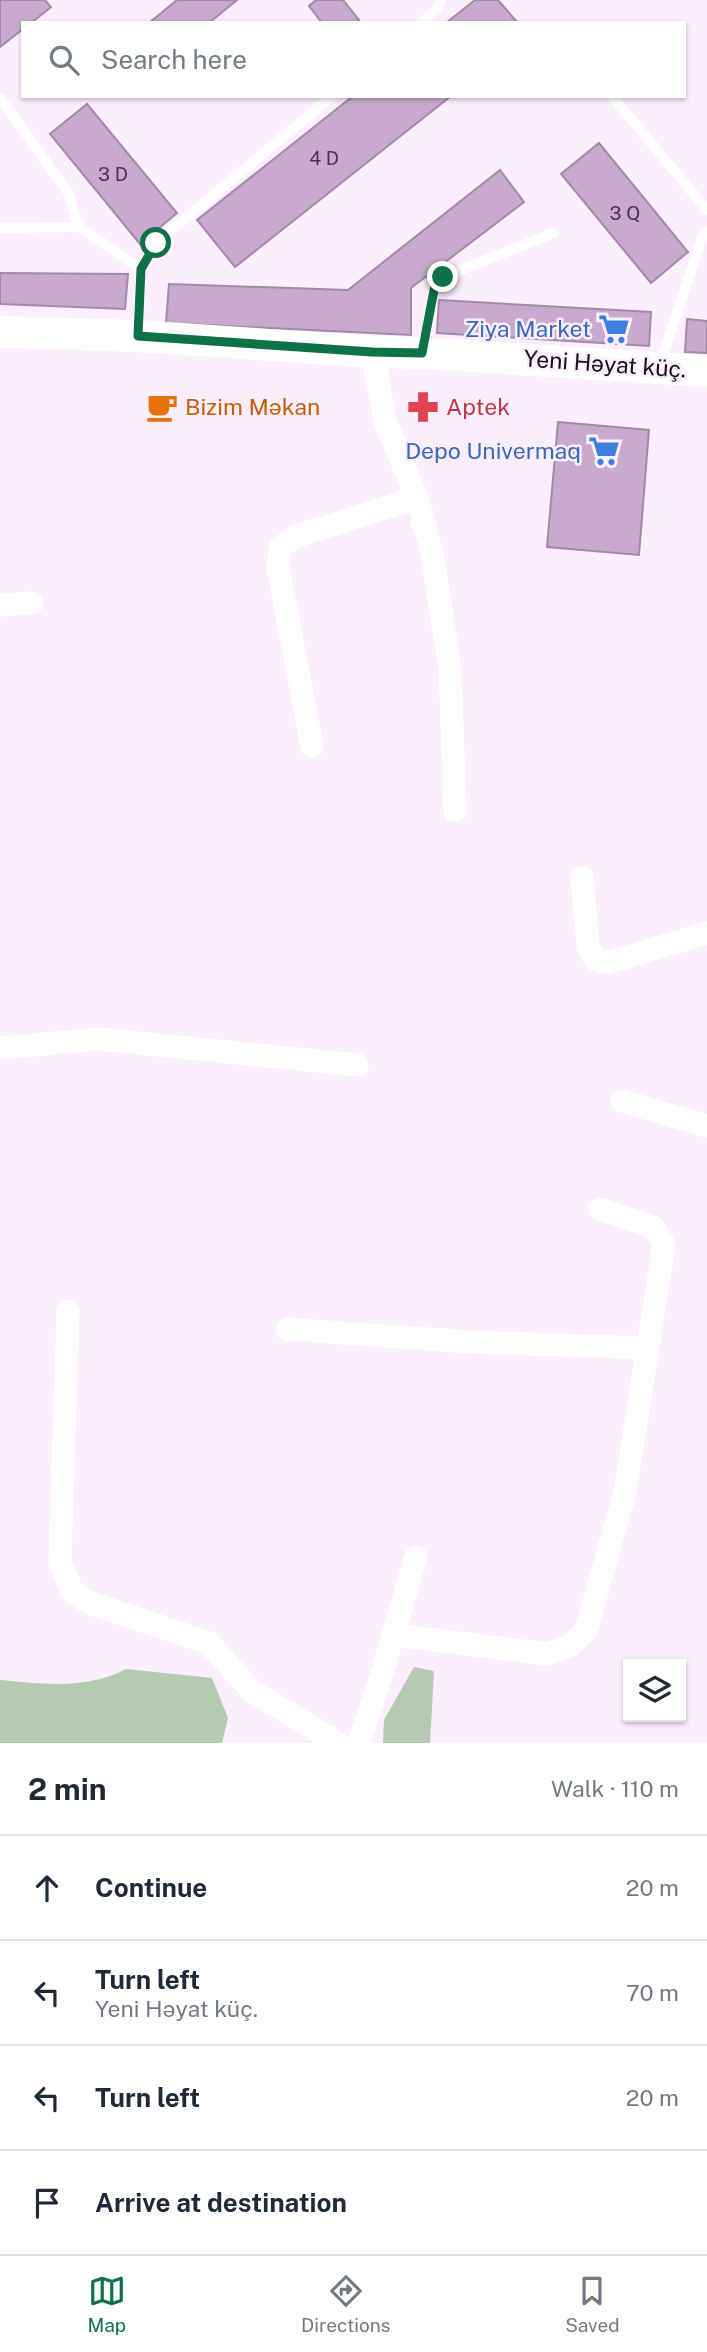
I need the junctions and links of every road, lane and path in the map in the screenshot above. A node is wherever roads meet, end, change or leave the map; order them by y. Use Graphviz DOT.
graph roads {
  1 [pos="441,0"];
  2 [pos="423,21"];
  3 [pos="0,98"];
  4 [pos="330,98"];
  5 [pos="614,98"];
  6 [pos="707,210"];
  7 [pos="79,227"];
  8 [pos="0,228"];
  9 [pos="707,231"];
  10 [pos="554,233"];
  11 [pos="141,269"];
  12 [pos="0,332"];
  13 [pos="138,336"];
  14 [pos="372,352"];
  15 [pos="422,353"];
  16 [pos="659,367"];
  17 [pos="707,371"];
  18 [pos="417,498"];
  19 [pos="32,603"];
  20 [pos="0,605"];
  21 [pos="312,746"];
  22 [pos="455,811"];
  23 [pos="582,877"];
  24 [pos="707,933"];
  25 [pos="0,1048"];
  26 [pos="357,1065"];
  27 [pos="622,1101"];
  28 [pos="707,1126"];
  29 [pos="600,1209"];
  30 [pos="68,1311"];
  31 [pos="287,1329"];
  32 [pos="647,1348"];
  33 [pos="416,1557"];
  34 [pos="394,1635"];
  35 [pos="338,1743"];
  36 [pos="359,1743"];
  1 -- 2 [label="lane"];
  3 -- 7 [label="lane"];
  4 -- 11 [label="lane"];
  5 -- 6 [label="lane"];
  7 -- 8 [label="lane"];
  7 -- 11 [label="lane"];
  9 -- 16 [label="lane"];
  10 -- 15 [label="lane"];
  11 -- 13 [label="lane"];
  12 -- 13 [label="street, Yeni Həyat küç."];
  13 -- 14 [label="street, Yeni Həyat küç."];
  14 -- 15 [label="street, Yeni Həyat küç."];
  14 -- 18 [label="street"];
  15 -- 16 [label="street, Yeni Həyat küç."];
  16 -- 17 [label="street, Yeni Həyat küç."];
  18 -- 21 [label="street"];
  18 -- 22 [label="street"];
  19 -- 20 [label="street"];
  23 -- 24 [label="street"];
  25 -- 26 [label="street"];
  27 -- 28 [label="street"];
  29 -- 32 [label="street"];
  30 -- 35 [label="street"];
  31 -- 32 [label="street"];
  32 -- 34 [label="street"];
  33 -- 34 [label="street"];
  34 -- 36 [label="street"];
}
